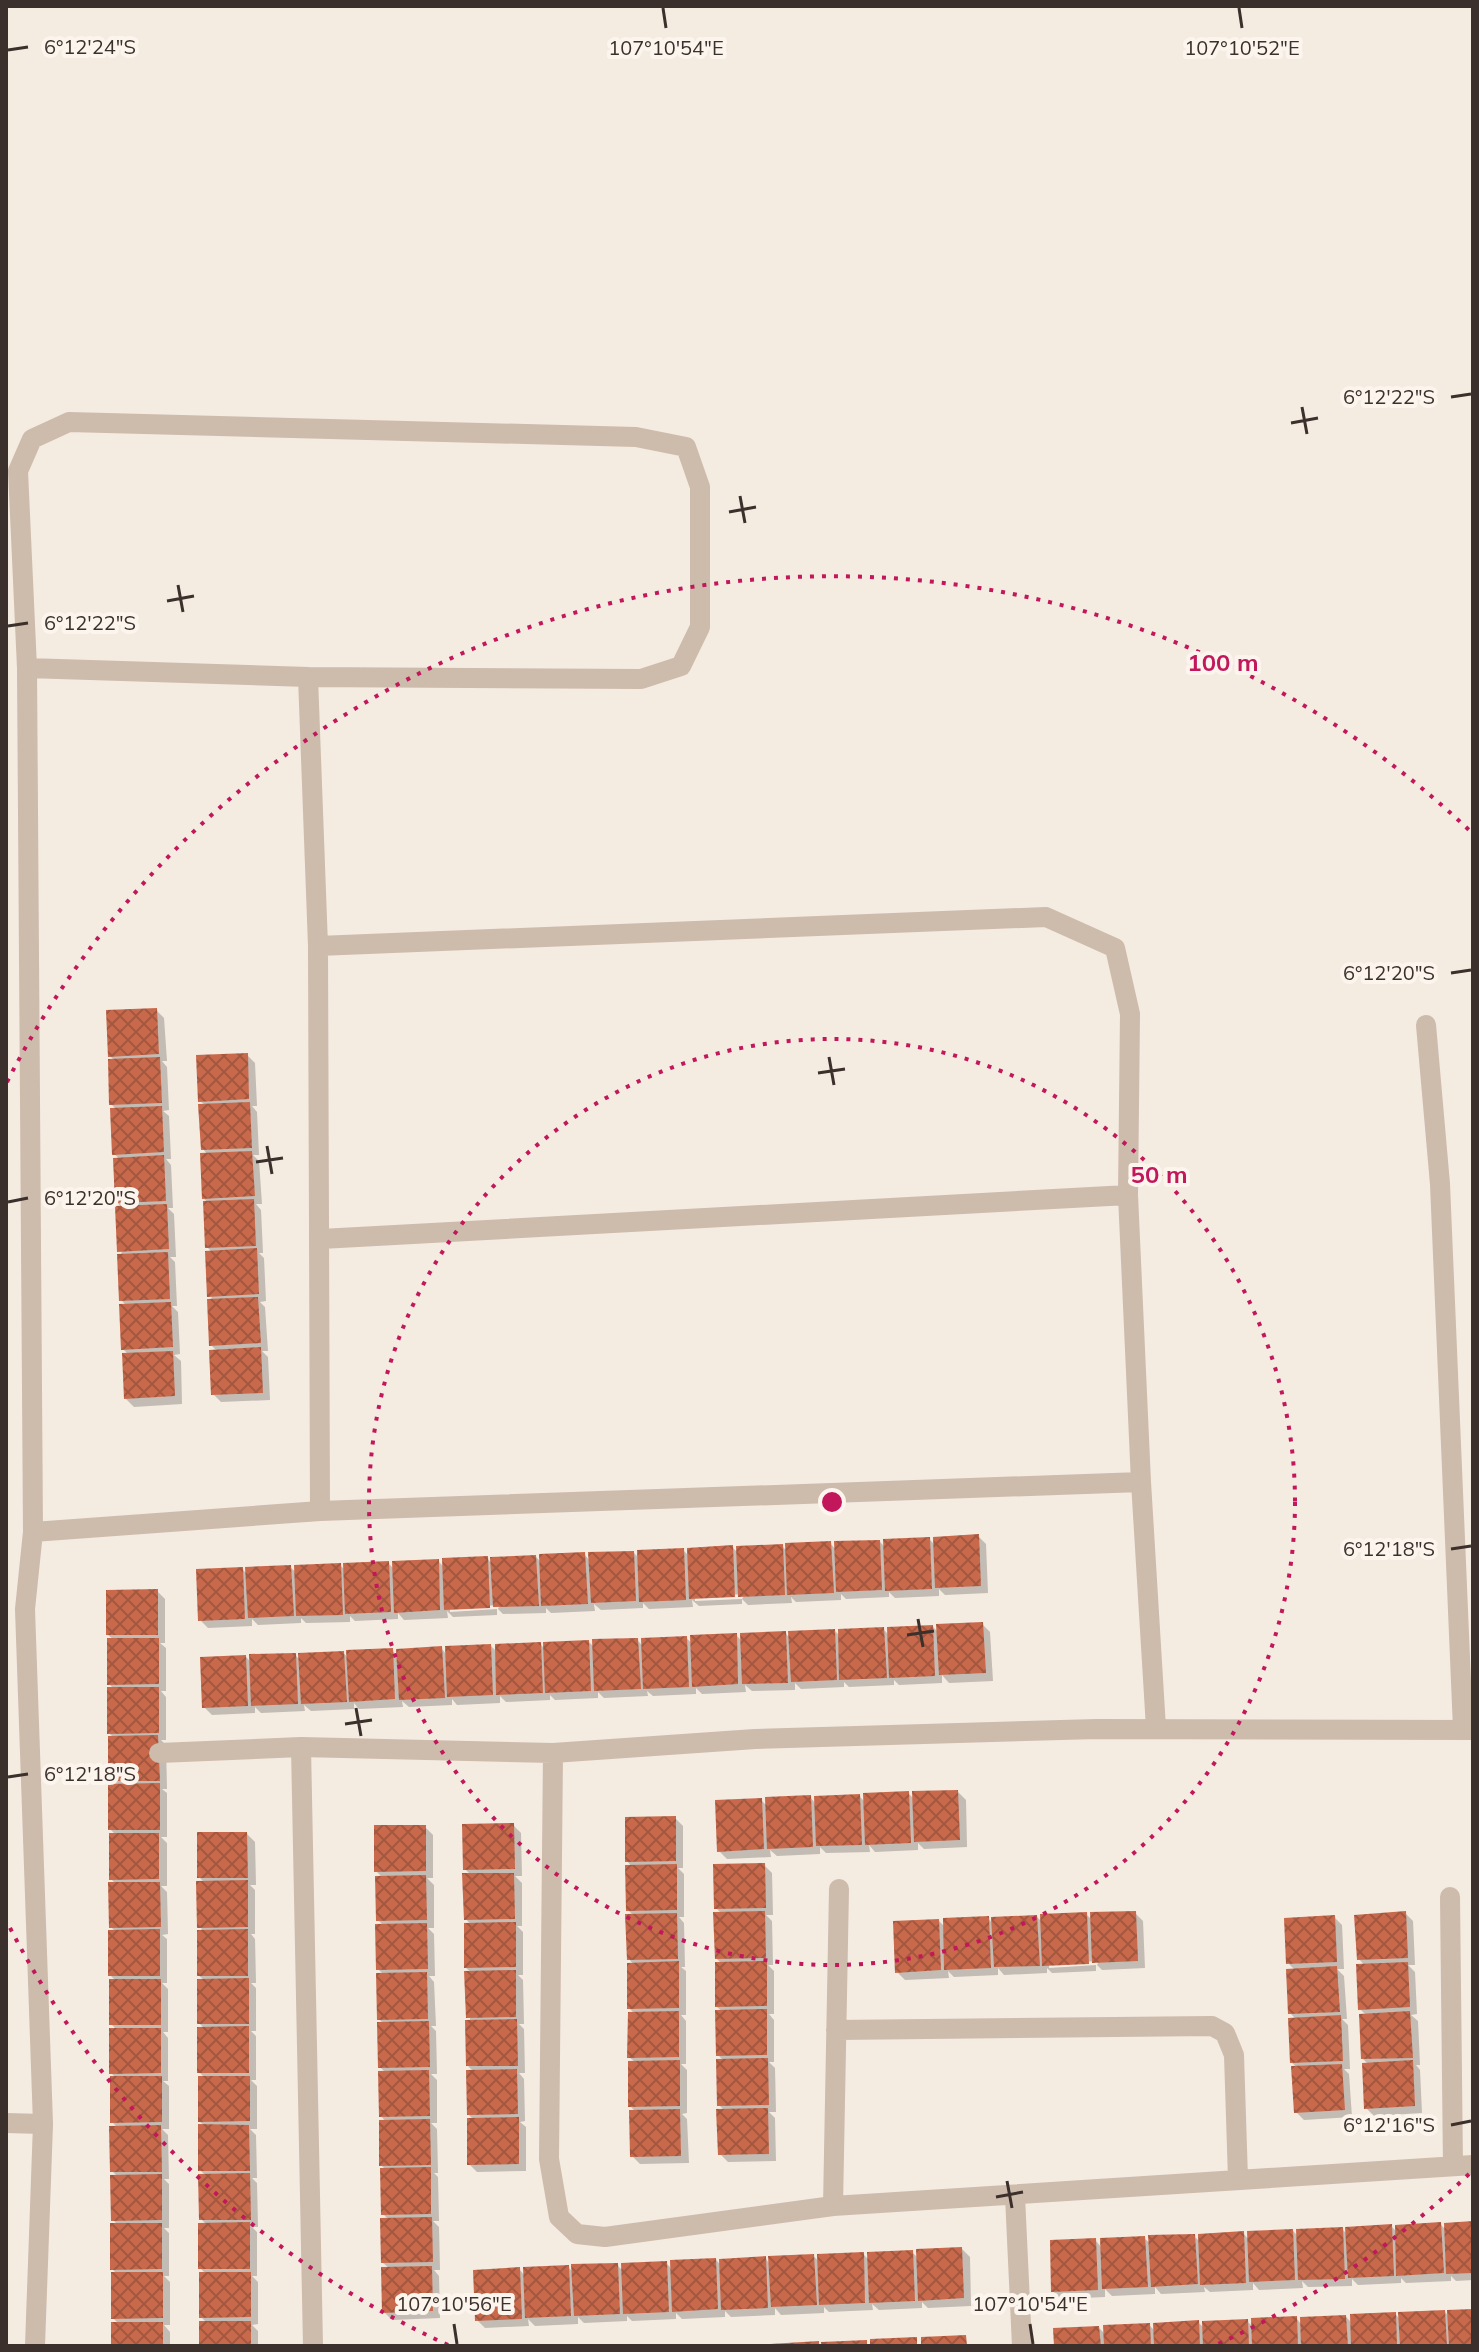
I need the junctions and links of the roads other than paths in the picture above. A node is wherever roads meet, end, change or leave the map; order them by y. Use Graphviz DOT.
graph roads {
  1 [pos="27,668"];
  2 [pos="308,677"];
  3 [pos="318,946"];
  4 [pos="1426,1025"];
  5 [pos="1128,1195"];
  6 [pos="321,1239"];
  7 [pos="1141,1482"];
  8 [pos="320,1511"];
  9 [pos="33,1532"];
  10 [pos="16,1609"];
  11 [pos="1156,1728"];
  12 [pos="1468,1729"];
  13 [pos="301,1747"];
  14 [pos="159,1753"];
  15 [pos="553,1753"];
  16 [pos="839,1889"];
  17 [pos="1450,1897"];
  18 [pos="836,2030"];
  19 [pos="6,2123"];
  20 [pos="43,2124"];
  21 [pos="1463,2166"];
  22 [pos="1238,2179"];
  23 [pos="1015,2196"];
  24 [pos="833,2206"];
  25 [pos="35,2346"];
  26 [pos="313,2346"];
  27 [pos="1022,2346"];
  1 -- 2 [label="street"];
  1 -- 2 [label="street"];
  1 -- 9 [label="street"];
  2 -- 3 [label="street"];
  3 -- 5 [label="street"];
  3 -- 6 [label="street"];
  4 -- 12 [label="street"];
  5 -- 6 [label="street"];
  5 -- 7 [label="street"];
  6 -- 8 [label="street"];
  7 -- 8 [label="street"];
  7 -- 11 [label="street"];
  8 -- 9 [label="street"];
  9 -- 10 [label="street"];
  10 -- 20 [label="street"];
  11 -- 12 [label="street"];
  11 -- 15 [label="street"];
  13 -- 14 [label="street"];
  13 -- 15 [label="street"];
  13 -- 26 [label="street"];
  15 -- 24 [label="street"];
  16 -- 18 [label="street"];
  17 -- 21 [label="street"];
  18 -- 22 [label="street"];
  18 -- 24 [label="street"];
  19 -- 20 [label="street"];
  20 -- 25 [label="street"];
  21 -- 22 [label="street"];
  22 -- 23 [label="street"];
  23 -- 24 [label="street"];
  23 -- 27 [label="street"];
}
